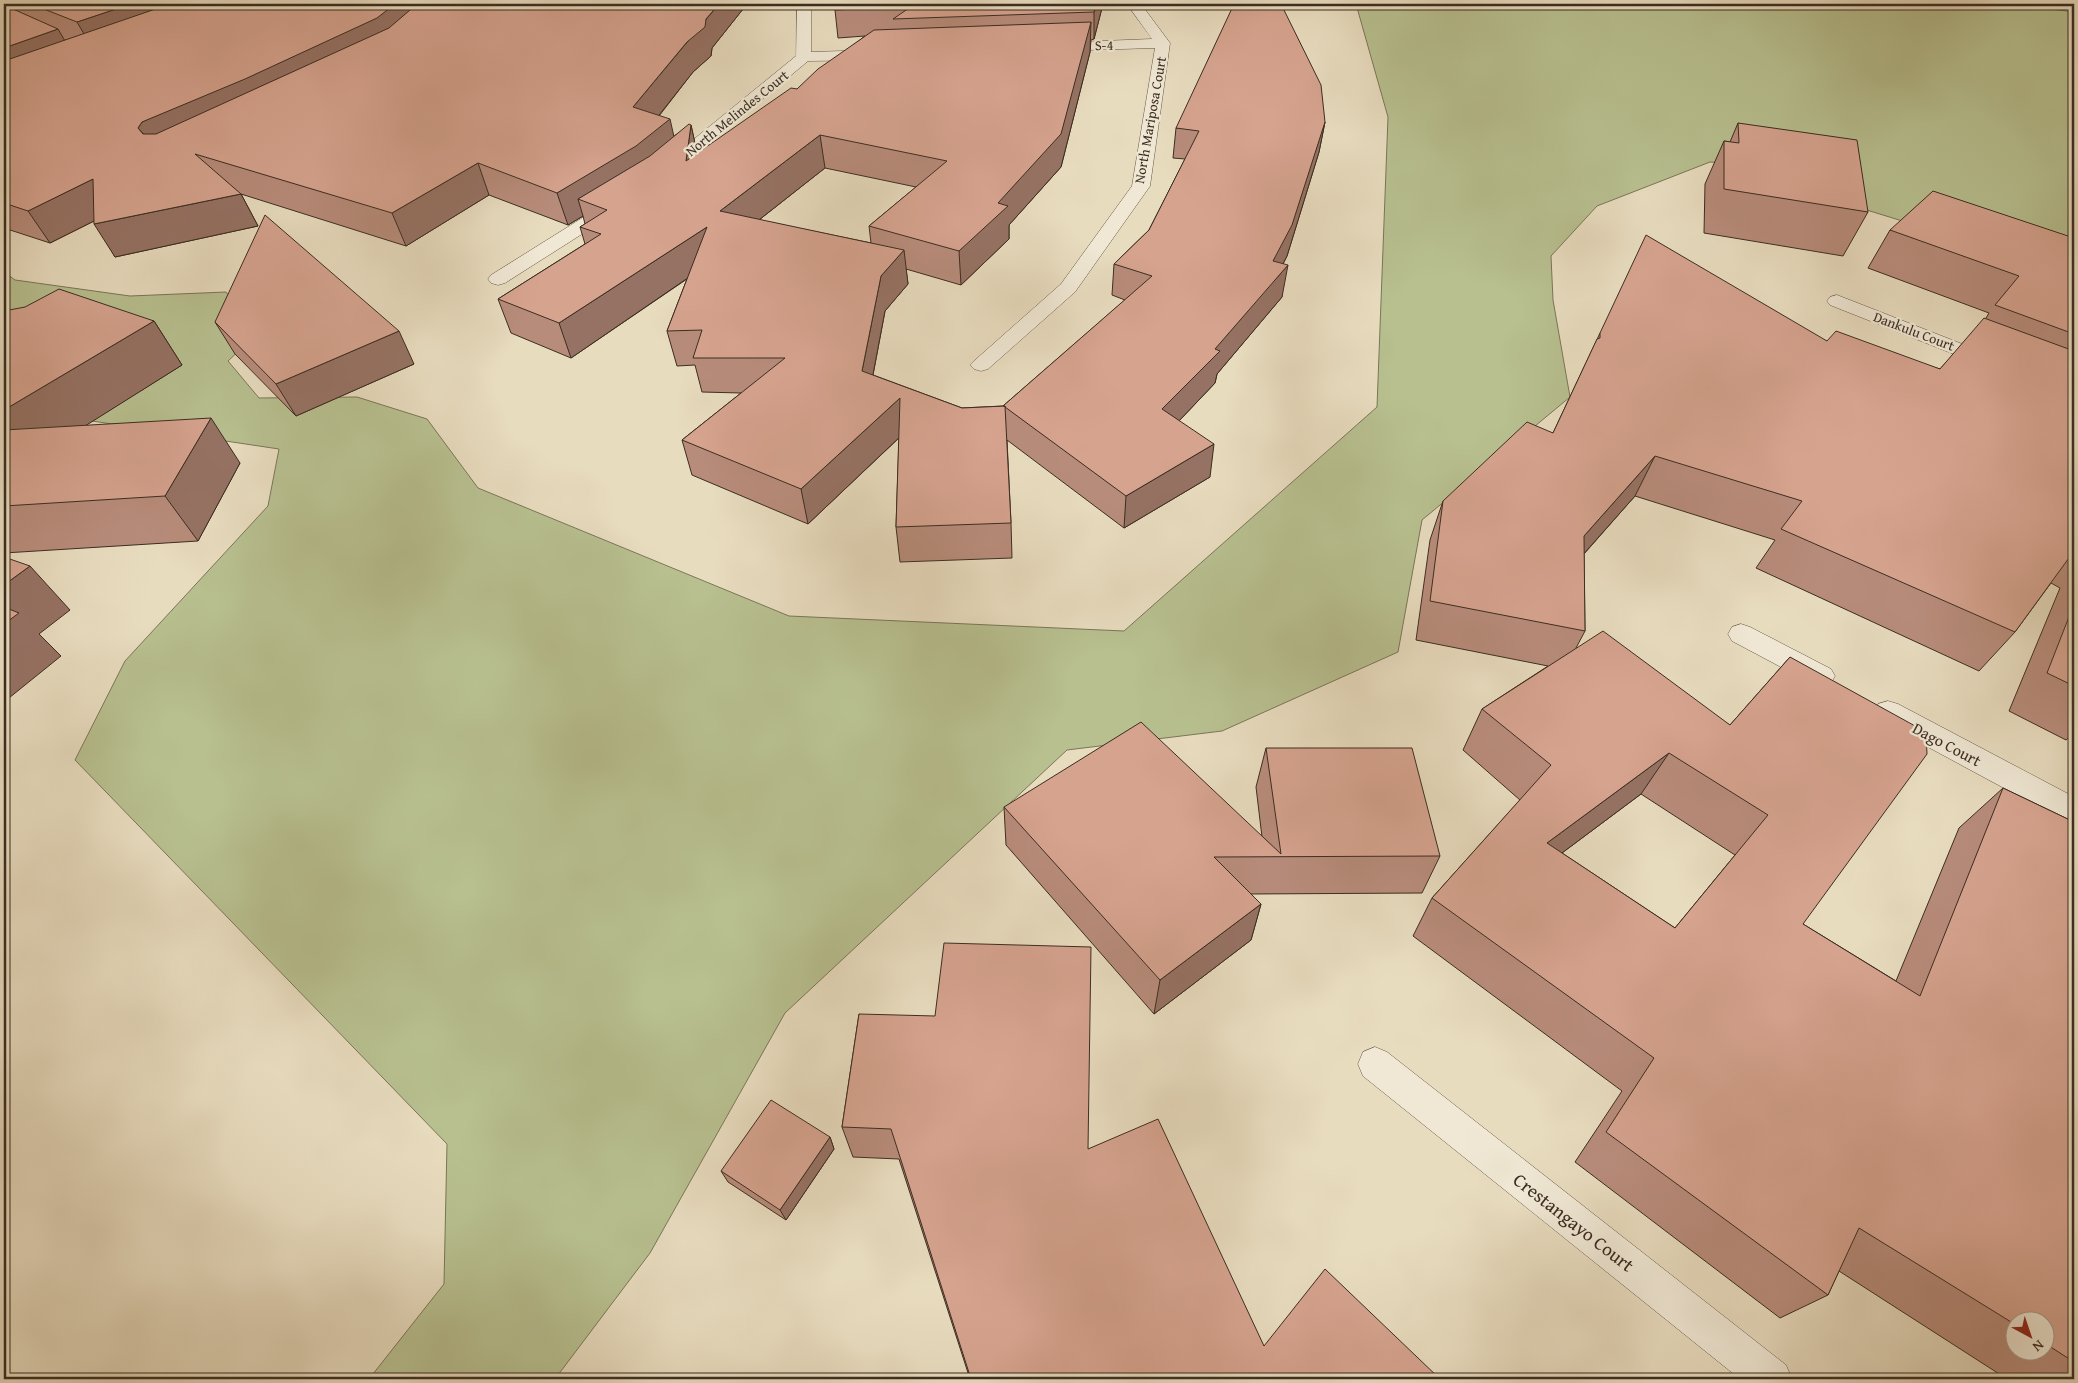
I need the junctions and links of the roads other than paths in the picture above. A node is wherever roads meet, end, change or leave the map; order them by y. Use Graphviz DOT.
graph roads {
  1 [pos="804,4"];
  2 [pos="1134,4"];
  3 [pos="1163,43"];
  4 [pos="1034,48"];
  5 [pos="894,54"];
  6 [pos="804,58"];
  7 [pos="651,183"];
  8 [pos="635,193"];
  9 [pos="498,278"];
  10 [pos="1838,301"];
  11 [pos="982,365"];
  12 [pos="2010,369"];
  13 [pos="1741,634"];
  14 [pos="2074,811"];
  15 [pos="1375,1064"];
  16 [pos="1772,1379"];
  1 -- 6 [label="street, North Melindes Court"];
  2 -- 3 [label="street, North Mariposa Court"];
  3 -- 4 [label="street, S-4"];
  3 -- 11 [label="street, North Mariposa Court"];
  5 -- 6 [label="street"];
  6 -- 7 [label="street, North Melindes Court"];
  8 -- 9 [label="street"];
  10 -- 12 [label="street, Dankulu Court"];
  13 -- 14 [label="street, Dago Court"];
  15 -- 16 [label="street, Crestangayo Court"];
}
